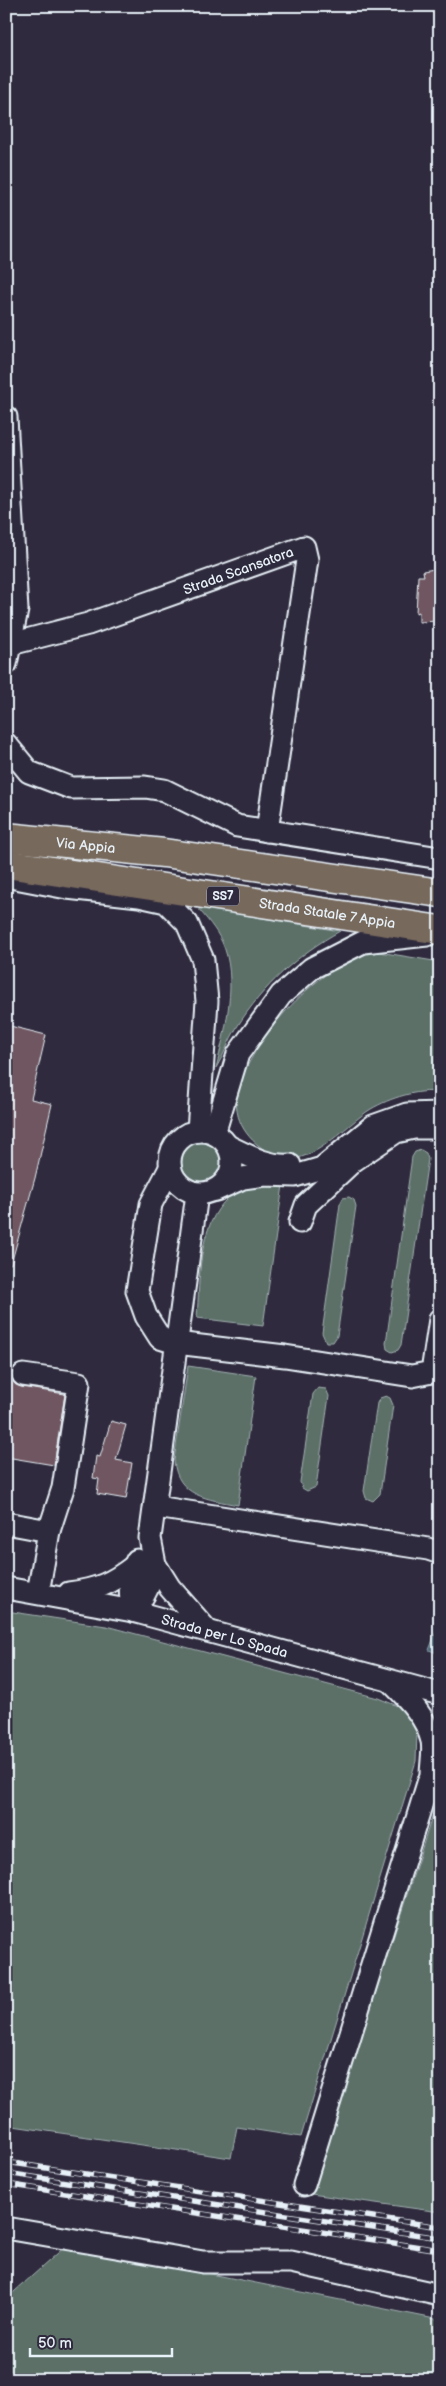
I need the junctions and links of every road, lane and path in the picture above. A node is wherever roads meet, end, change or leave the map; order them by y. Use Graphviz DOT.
graph roads {
  1 [pos="6,417"];
  2 [pos="9,654"];
  3 [pos="6,744"];
  4 [pos="6,820"];
  5 [pos="267,831"];
  6 [pos="6,837"];
  7 [pos="164,853"];
  8 [pos="440,858"];
  9 [pos="6,864"];
  10 [pos="6,875"];
  11 [pos="440,893"];
  12 [pos="440,930"];
  13 [pos="440,934"];
  14 [pos="440,1102"];
  15 [pos="440,1114"];
  16 [pos="440,1128"];
  17 [pos="213,1137"];
  18 [pos="170,1168"];
  19 [pos="206,1192"];
  20 [pos="300,1222"];
  21 [pos="440,1319"];
  22 [pos="176,1343"];
  23 [pos="22,1375"];
  24 [pos="156,1507"];
  25 [pos="6,1523"];
  26 [pos="49,1531"];
  27 [pos="150,1538"];
  28 [pos="436,1549"];
  29 [pos="155,1564"];
  30 [pos="134,1566"];
  31 [pos="6,1588"];
  32 [pos="46,1594"];
  33 [pos="133,1611"];
  34 [pos="206,1629"];
  35 [pos="388,1679"];
  36 [pos="440,1694"];
  37 [pos="440,1721"];
  38 [pos="432,1742"];
  39 [pos="435,1770"];
  40 [pos="304,2185"];
  41 [pos="6,2228"];
  42 [pos="440,2295"];
  1 -- 2 [label="street, Strada Scansatora"];
  2 -- 5 [label="street, Strada Scansatora"];
  3 -- 5 [label="street"];
  4 -- 7 [label="highway"];
  5 -- 8 [label="street"];
  6 -- 7 [label="highway, Via Appia"];
  7 -- 11 [label="highway"];
  9 -- 12 [label="highway, Strada Statale 7 Appia / SS7"];
  10 -- 17 [label="street"];
  13 -- 17 [label="street"];
  14 -- 17 [label="street"];
  15 -- 19 [label="street"];
  16 -- 20 [label="street"];
  17 -- 18 [label="street"];
  17 -- 19 [label="street"];
  18 -- 19 [label="street"];
  18 -- 22 [label="street"];
  19 -- 22 [label="street"];
  21 -- 22 [label="street"];
  22 -- 24 [label="street"];
  23 -- 26 [label="street"];
  24 -- 27 [label="street"];
  24 -- 28 [label="street"];
  25 -- 26 [label="street"];
  26 -- 32 [label="street"];
  27 -- 29 [label="street"];
  27 -- 30 [label="street"];
  29 -- 33 [label="street"];
  29 -- 34 [label="street"];
  30 -- 32 [label="street"];
  30 -- 33 [label="street"];
  31 -- 32 [label="street, Strada per Lo Spada"];
  32 -- 33 [label="street, Strada per Lo Spada"];
  33 -- 34 [label="street, Strada per Lo Spada"];
  34 -- 35 [label="street, Strada per Lo Spada"];
  35 -- 36 [label="street, Strada per Lo Spada"];
  35 -- 38 [label="street"];
  37 -- 38 [label="street"];
  38 -- 39 [label="street"];
  39 -- 40 [label="street"];
  41 -- 42 [label="street"];
}
